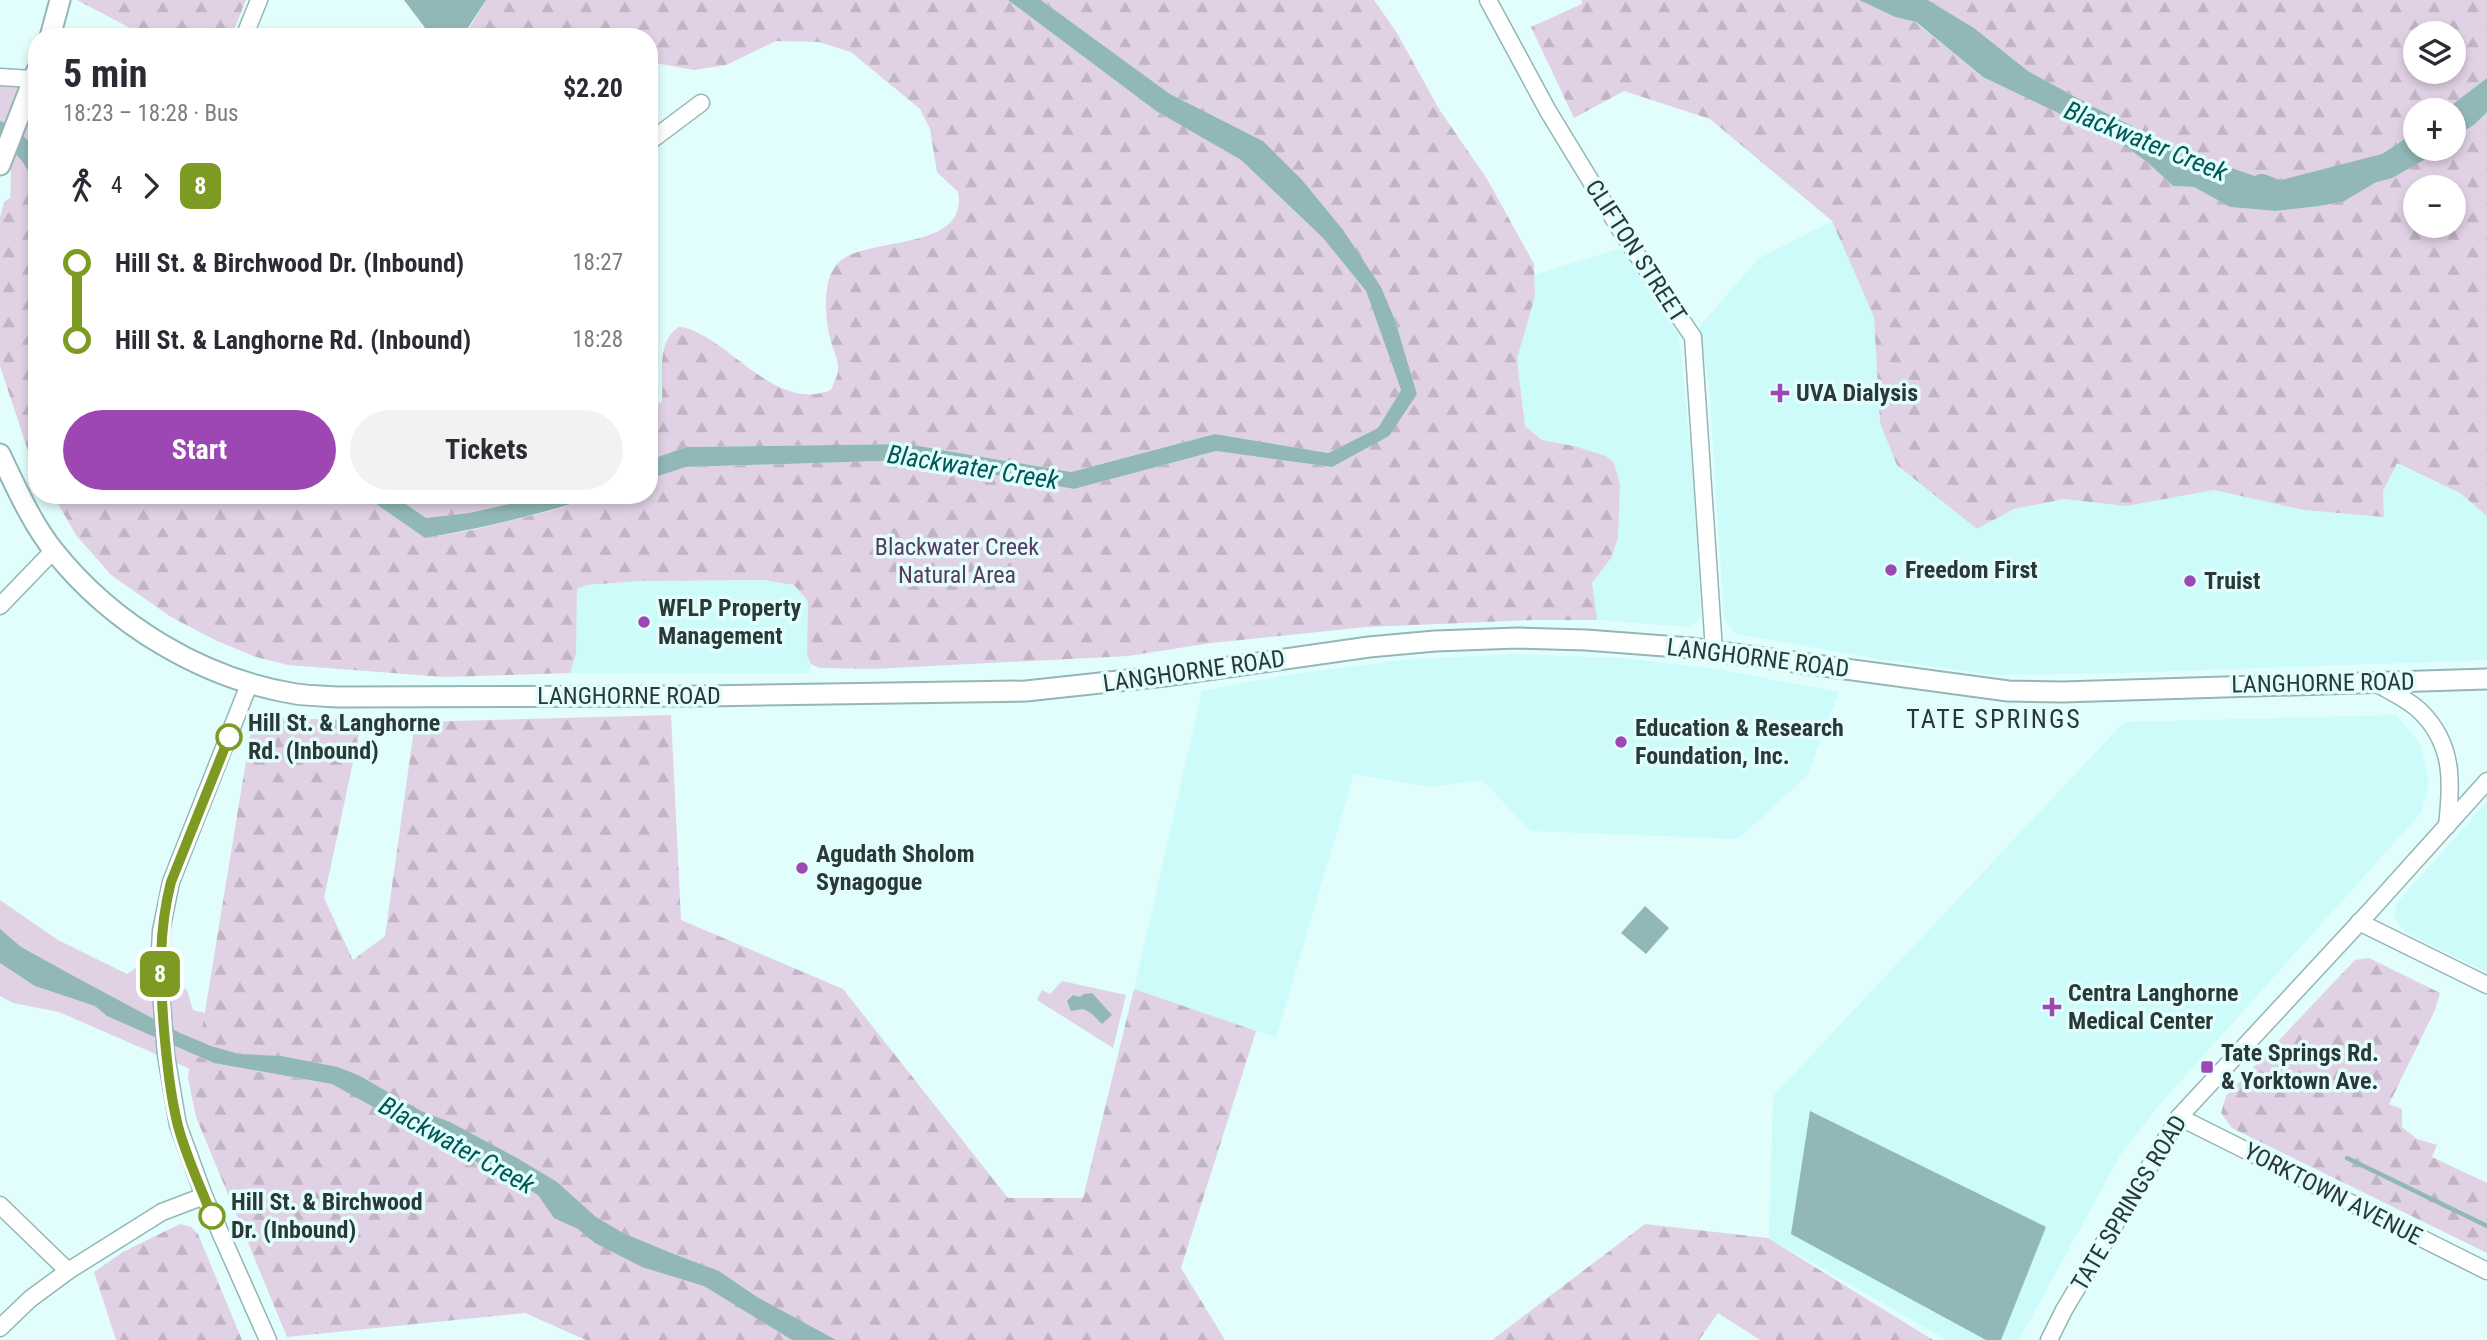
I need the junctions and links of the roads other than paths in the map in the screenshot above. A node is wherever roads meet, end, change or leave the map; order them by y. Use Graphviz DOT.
graph roads {
  1 [pos="60,0"];
  2 [pos="259,0"];
  3 [pos="1488,0"];
  4 [pos="52,28"];
  5 [pos="247,28"];
  6 [pos="0,77"];
  7 [pos="28,80"];
  8 [pos="28,96"];
  9 [pos="701,103"];
  10 [pos="658,135"];
  11 [pos="0,165"];
  12 [pos="0,454"];
  13 [pos="54,550"];
  14 [pos="0,606"];
  15 [pos="1714,651"];
  16 [pos="2487,679"];
  17 [pos="250,682"];
  18 [pos="2374,682"];
  19 [pos="2487,781"];
  20 [pos="2447,826"];
  21 [pos="2359,922"];
  22 [pos="2487,985"];
  23 [pos="2179,1117"];
  24 [pos="204,1196"];
  25 [pos="0,1205"];
  26 [pos="68,1271"];
  27 [pos="2487,1271"];
  28 [pos="0,1328"];
  29 [pos="268,1340"];
  30 [pos="2049,1340"];
  1 -- 4 [label="main road"];
  2 -- 5 [label="street"];
  3 -- 15 [label="street, CLIFTON STREET"];
  6 -- 7 [label="street"];
  8 -- 11 [label="main road"];
  9 -- 10 [label="street"];
  12 -- 13 [label="main road, LANGHORNE ROAD"];
  13 -- 14 [label="street"];
  13 -- 17 [label="main road, LANGHORNE ROAD"];
  15 -- 17 [label="main road, LANGHORNE ROAD"];
  15 -- 18 [label="main road, LANGHORNE ROAD"];
  16 -- 18 [label="main road, LANGHORNE ROAD"];
  17 -- 24 [label="street"];
  18 -- 20 [label="street"];
  19 -- 20 [label="street, TATE SPRINGS ROAD"];
  20 -- 21 [label="street, TATE SPRINGS ROAD"];
  21 -- 22 [label="street"];
  21 -- 23 [label="street, TATE SPRINGS ROAD"];
  23 -- 27 [label="street, YORKTOWN AVENUE"];
  23 -- 30 [label="street, TATE SPRINGS ROAD"];
  24 -- 26 [label="street"];
  24 -- 29 [label="street"];
  25 -- 26 [label="street"];
  26 -- 28 [label="street"];
}
